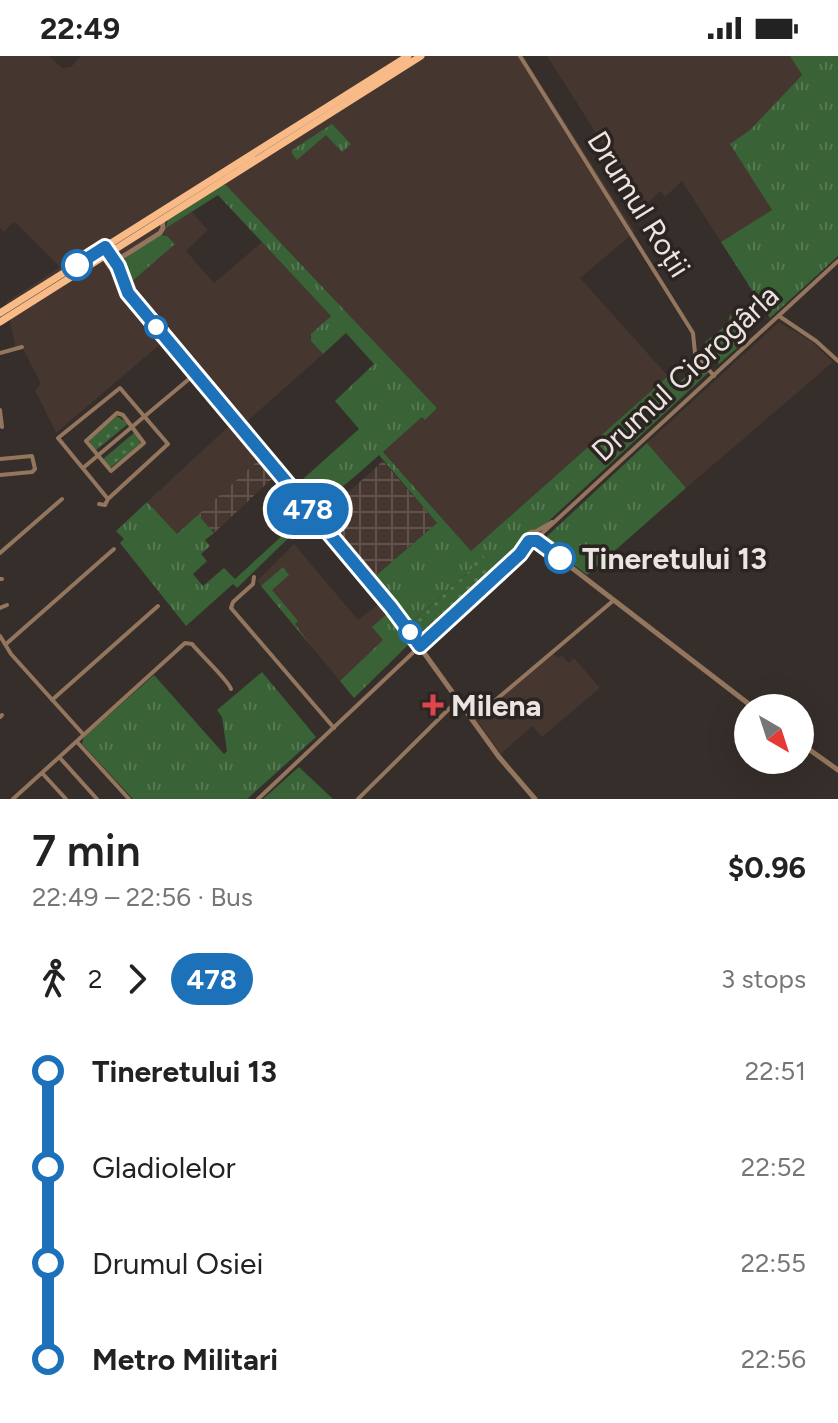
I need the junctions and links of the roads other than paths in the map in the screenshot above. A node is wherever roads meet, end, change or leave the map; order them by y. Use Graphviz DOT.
graph roads {
  1 [pos="408,56"];
  2 [pos="421,56"];
  3 [pos="520,56"];
  4 [pos="370,80"];
  5 [pos="363,92"];
  6 [pos="273,145"];
  7 [pos="162,219"];
  8 [pos="104,252"];
  9 [pos="838,261"];
  10 [pos="120,272"];
  11 [pos="128,293"];
  12 [pos="779,316"];
  13 [pos="2,317"];
  14 [pos="22,347"];
  15 [pos="0,353"];
  16 [pos="838,361"];
  17 [pos="195,374"];
  18 [pos="714,376"];
  19 [pos="0,410"];
  20 [pos="145,415"];
  21 [pos="132,426"];
  22 [pos="2,427"];
  23 [pos="97,456"];
  24 [pos="0,459"];
  25 [pos="83,468"];
  26 [pos="0,475"];
  27 [pos="62,499"];
  28 [pos="108,499"];
  29 [pos="99,504"];
  30 [pos="535,538"];
  31 [pos="114,549"];
  32 [pos="0,553"];
  33 [pos="254,577"];
  34 [pos="615,600"];
  35 [pos="7,605"];
  36 [pos="158,606"];
  37 [pos="0,608"];
  38 [pos="0,636"];
  39 [pos="415,639"];
  40 [pos="6,644"];
  41 [pos="420,646"];
  42 [pos="413,653"];
  43 [pos="231,689"];
  44 [pos="736,694"];
  45 [pos="52,700"];
  46 [pos="458,700"];
  47 [pos="472,720"];
  48 [pos="334,728"];
  49 [pos="83,734"];
  50 [pos="77,742"];
  51 [pos="814,753"];
  52 [pos="60,758"];
  53 [pos="838,770"];
  54 [pos="43,774"];
  55 [pos="359,798"];
  56 [pos="15,799"];
  57 [pos="66,799"];
  58 [pos="97,799"];
  59 [pos="129,799"];
  60 [pos="258,799"];
  61 [pos="535,799"];
  1 -- 4 [label="main road"];
  2 -- 5 [label="main road"];
  3 -- 18 [label="street, Drumul Roții"];
  4 -- 5 [label="main road"];
  4 -- 6 [label="main road"];
  5 -- 6 [label="main road"];
  6 -- 7 [label="main road"];
  6 -- 8 [label="main road"];
  7 -- 8 [label="main road"];
  7 -- 10 [label="street"];
  8 -- 10 [label="street"];
  8 -- 11 [label="street"];
  8 -- 13 [label="main road"];
  9 -- 12 [label="street, Drumul Ciorogârla"];
  10 -- 11 [label="street"];
  11 -- 17 [label="street"];
  12 -- 16 [label="street"];
  12 -- 18 [label="street, Drumul Ciorogârla"];
  14 -- 15 [label="street"];
  17 -- 20 [label="street"];
  17 -- 39 [label="street"];
  18 -- 30 [label="street, Drumul Ciorogârla"];
  19 -- 22 [label="street"];
  20 -- 21 [label="street"];
  20 -- 25 [label="street"];
  20 -- 28 [label="street"];
  21 -- 23 [label="street"];
  21 -- 23 [label="street"];
  21 -- 23 [label="street"];
  23 -- 25 [label="street"];
  24 -- 26 [label="street"];
  25 -- 28 [label="street"];
  27 -- 32 [label="street"];
  28 -- 29 [label="street"];
  30 -- 34 [label="street"];
  30 -- 41 [label="street, Drumul Ciorogârla"];
  31 -- 40 [label="street"];
  33 -- 48 [label="street"];
  34 -- 44 [label="street"];
  34 -- 47 [label="street"];
  35 -- 37 [label="street"];
  36 -- 45 [label="street"];
  38 -- 40 [label="street"];
  39 -- 41 [label="street"];
  39 -- 42 [label="street"];
  40 -- 45 [label="street"];
  41 -- 42 [label="street"];
  41 -- 46 [label="street"];
  42 -- 48 [label="street"];
  43 -- 49 [label="street"];
  45 -- 49 [label="street"];
  46 -- 47 [label="street"];
  46 -- 55 [label="street"];
  47 -- 61 [label="street"];
  48 -- 60 [label="street"];
  49 -- 50 [label="street"];
  49 -- 56 [label="street"];
  50 -- 52 [label="street"];
  50 -- 59 [label="street"];
  51 -- 53 [label="street"];
  52 -- 54 [label="street"];
  52 -- 58 [label="street"];
  54 -- 56 [label="street"];
  54 -- 57 [label="street"];
}
